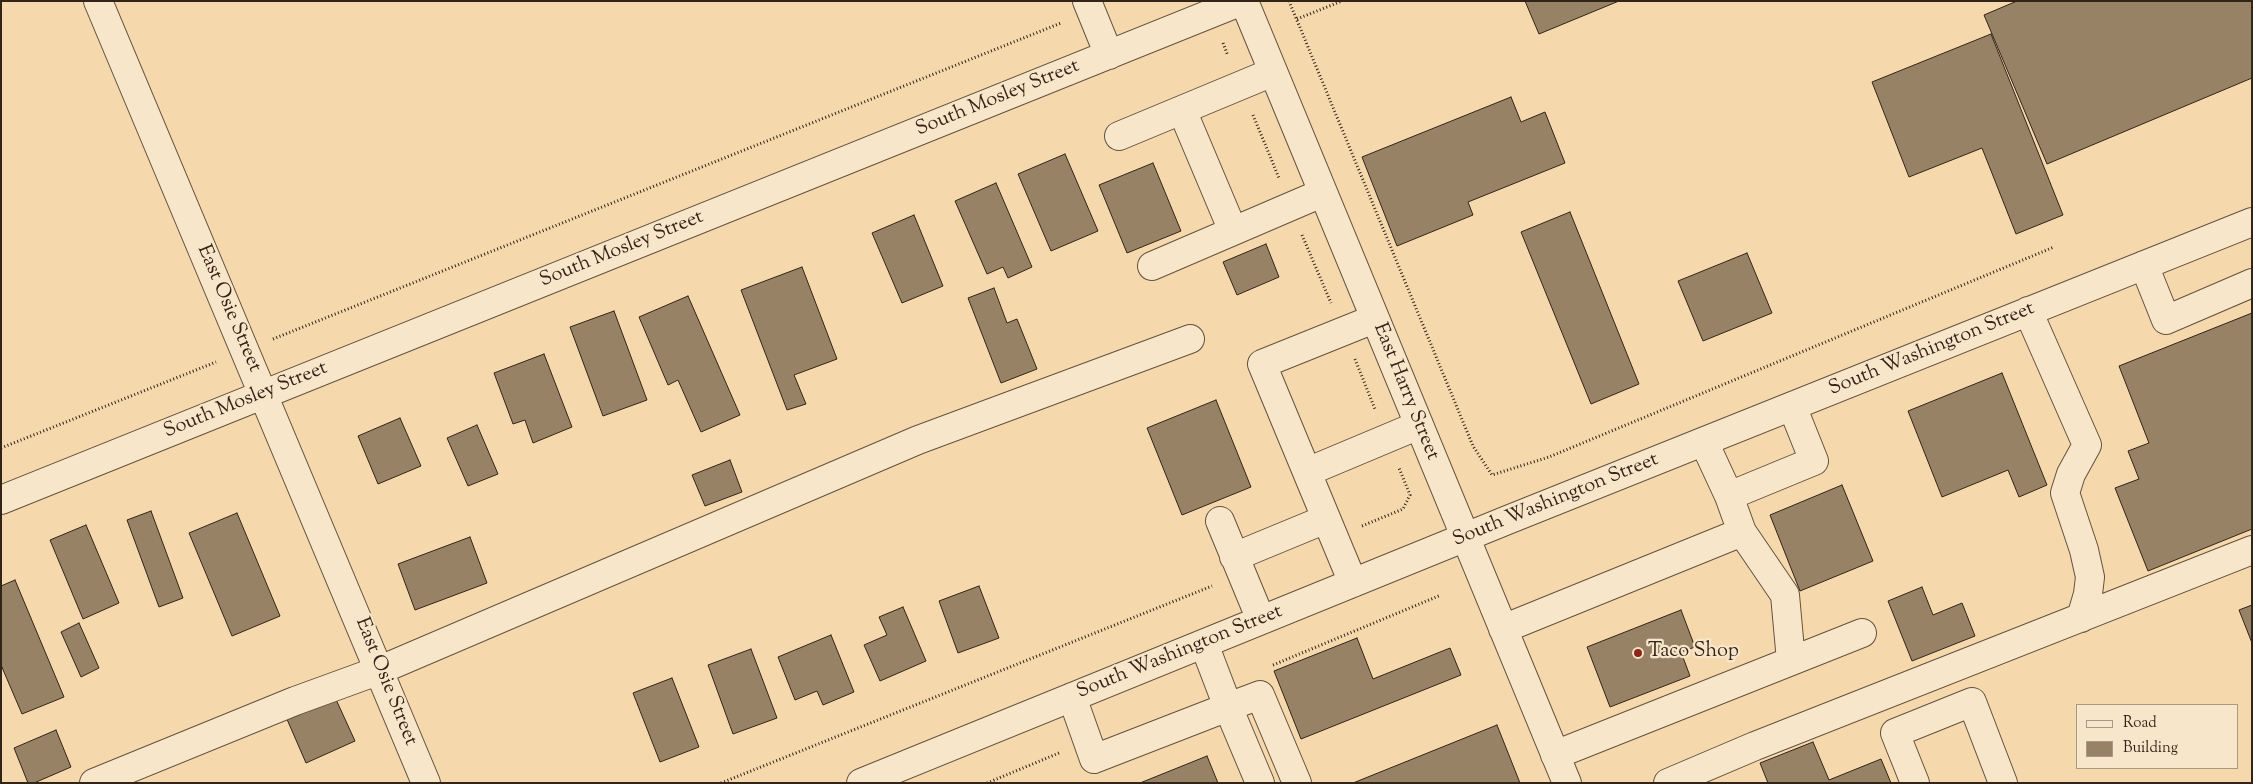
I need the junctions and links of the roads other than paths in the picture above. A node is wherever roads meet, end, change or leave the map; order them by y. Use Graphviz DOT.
graph roads {
  1 [pos="98,1"];
  2 [pos="1243,1"];
  3 [pos="1089,6"];
  4 [pos="1109,55"];
  5 [pos="1273,72"];
  6 [pos="1182,110"];
  7 [pos="1119,136"];
  8 [pos="1322,193"];
  9 [pos="2252,222"];
  10 [pos="1233,231"];
  11 [pos="2144,265"];
  12 [pos="1152,266"];
  13 [pos="2252,283"];
  14 [pos="2028,311"];
  15 [pos="1374,319"];
  16 [pos="1190,339"];
  17 [pos="264,394"];
  18 [pos="1792,406"];
  19 [pos="1419,425"];
  20 [pos="1704,442"];
  21 [pos="1307,472"];
  22 [pos="1728,496"];
  23 [pos="1,500"];
  24 [pos="1220,521"];
  25 [pos="1330,528"];
  26 [pos="1742,532"];
  27 [pos="1465,537"];
  28 [pos="2252,550"];
  29 [pos="1238,565"];
  30 [pos="1353,583"];
  31 [pos="2081,618"];
  32 [pos="1261,620"];
  33 [pos="1503,629"];
  34 [pos="1862,633"];
  35 [pos="1204,644"];
  36 [pos="1791,661"];
  37 [pos="380,670"];
  38 [pos="1072,697"];
  39 [pos="1228,707"];
  40 [pos="1555,755"];
  41 [pos="94,783"];
  42 [pos="426,783"];
  43 [pos="861,783"];
  44 [pos="1260,783"];
  45 [pos="1297,783"];
  46 [pos="1567,783"];
  47 [pos="1668,783"];
  48 [pos="1915,783"];
  49 [pos="2003,783"];
  1 -- 17 [label="street, East Osie Street"];
  2 -- 4 [label="street, South Mosley Street"];
  2 -- 5 [label="street, East Harry Street"];
  3 -- 4 [label="street"];
  4 -- 17 [label="street, South Mosley Street"];
  5 -- 6 [label="street"];
  5 -- 8 [label="street, East Harry Street"];
  6 -- 7 [label="street"];
  6 -- 10 [label="street"];
  8 -- 10 [label="street"];
  8 -- 15 [label="street, East Harry Street"];
  9 -- 11 [label="street, South Washington Street"];
  10 -- 12 [label="street"];
  11 -- 13 [label="street"];
  11 -- 14 [label="street, South Washington Street"];
  14 -- 18 [label="street, South Washington Street"];
  14 -- 31 [label="street"];
  15 -- 19 [label="street, East Harry Street"];
  15 -- 21 [label="street"];
  16 -- 37 [label="street"];
  17 -- 23 [label="street, South Mosley Street"];
  17 -- 37 [label="street, East Osie Street"];
  18 -- 20 [label="street, South Washington Street"];
  18 -- 22 [label="street"];
  19 -- 21 [label="street"];
  19 -- 27 [label="street, East Harry Street"];
  20 -- 22 [label="street"];
  20 -- 27 [label="street, South Washington Street"];
  21 -- 25 [label="street"];
  22 -- 26 [label="street"];
  24 -- 29 [label="street"];
  25 -- 29 [label="street"];
  25 -- 30 [label="street"];
  26 -- 33 [label="street"];
  26 -- 36 [label="street"];
  27 -- 30 [label="street, South Washington Street"];
  27 -- 33 [label="street, East Harry Street"];
  28 -- 31 [label="street"];
  29 -- 32 [label="street"];
  30 -- 32 [label="street, South Washington Street"];
  31 -- 47 [label="street"];
  32 -- 35 [label="street, South Washington Street"];
  33 -- 40 [label="street, East Harry Street"];
  34 -- 36 [label="street"];
  35 -- 38 [label="street, South Washington Street"];
  35 -- 39 [label="street"];
  36 -- 40 [label="street"];
  37 -- 41 [label="street"];
  37 -- 42 [label="street, East Osie Street"];
  38 -- 39 [label="street"];
  38 -- 43 [label="street, South Washington Street"];
  39 -- 44 [label="street"];
  39 -- 45 [label="street"];
  40 -- 46 [label="street, East Harry Street"];
  48 -- 49 [label="street"];
}
